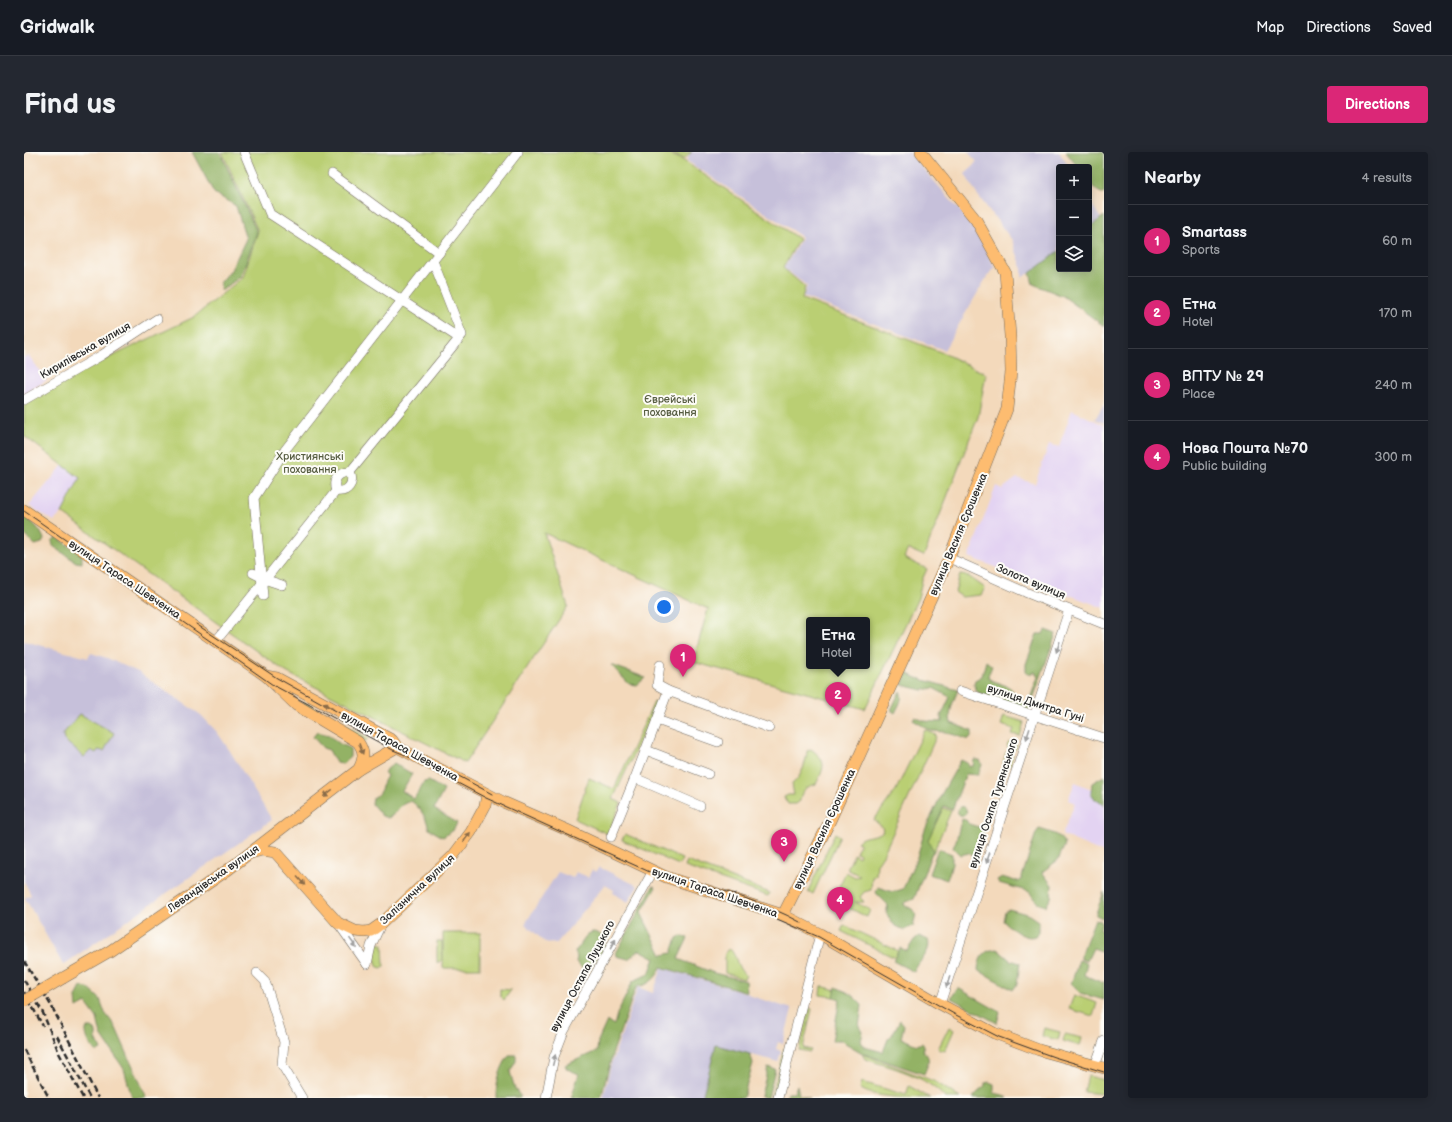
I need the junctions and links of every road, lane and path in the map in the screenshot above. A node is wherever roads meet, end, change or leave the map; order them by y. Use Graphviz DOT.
graph roads {
  1 [pos="244,152"];
  2 [pos="518,152"];
  3 [pos="921,152"];
  4 [pos="332,174"];
  5 [pos="439,253"];
  6 [pos="433,261"];
  7 [pos="402,301"];
  8 [pos="157,319"];
  9 [pos="459,338"];
  10 [pos="24,400"];
  11 [pos="350,472"];
  12 [pos="336,491"];
  13 [pos="24,510"];
  14 [pos="949,558"];
  15 [pos="261,579"];
  16 [pos="282,585"];
  17 [pos="252,586"];
  18 [pos="264,596"];
  19 [pos="1070,610"];
  20 [pos="1104,624"];
  21 [pos="216,641"];
  22 [pos="660,665"];
  23 [pos="266,676"];
  24 [pos="668,691"];
  25 [pos="960,691"];
  26 [pos="1034,716"];
  27 [pos="657,720"];
  28 [pos="769,728"];
  29 [pos="1104,738"];
  30 [pos="718,742"];
  31 [pos="397,747"];
  32 [pos="646,750"];
  33 [pos="359,769"];
  34 [pos="708,774"];
  35 [pos="635,778"];
  36 [pos="488,794"];
  37 [pos="700,806"];
  38 [pos="279,830"];
  39 [pos="611,837"];
  40 [pos="275,852"];
  41 [pos="250,853"];
  42 [pos="653,871"];
  43 [pos="783,915"];
  44 [pos="338,924"];
  45 [pos="381,924"];
  46 [pos="820,934"];
  47 [pos="257,973"];
  48 [pos="24,1001"];
  49 [pos="940,1004"];
  50 [pos="1104,1041"];
  51 [pos="1100,1067"];
  52 [pos="302,1098"];
  53 [pos="546,1098"];
  54 [pos="778,1098"];
  1 -- 7 [label="street"];
  2 -- 5 [label="street"];
  3 -- 14 [label="main road, вулиця Василя Єрошенка"];
  4 -- 5 [label="street"];
  5 -- 6 [label="street"];
  6 -- 7 [label="street"];
  6 -- 9 [label="street"];
  7 -- 9 [label="street"];
  7 -- 15 [label="street"];
  8 -- 10 [label="street, Кирилівська вулиця"];
  9 -- 11 [label="street"];
  11 -- 12 [label="street"];
  11 -- 12 [label="street"];
  12 -- 15 [label="street"];
  13 -- 21 [label="main road, вулиця Тараса Шевченка"];
  14 -- 19 [label="street, Золота вулиця"];
  14 -- 43 [label="main road, вулиця Василя Єрошенка"];
  15 -- 16 [label="street"];
  15 -- 17 [label="street"];
  15 -- 18 [label="street"];
  15 -- 21 [label="street"];
  19 -- 20 [label="street, Золота вулиця"];
  19 -- 26 [label="street, вулиця Осипа Турянського, one-way"];
  21 -- 23 [label="main road, вулиця Тараса Шевченка"];
  22 -- 24 [label="street"];
  31 -- 23 [label="main road, вулиця Тараса Шевченка, one-way"];
  23 -- 33 [label="main road, вулиця Тараса Шевченка, one-way"];
  24 -- 27 [label="street"];
  24 -- 28 [label="street"];
  25 -- 26 [label="street, вулиця Дмитра Гуні"];
  26 -- 29 [label="street, вулиця Дмитра Гуні"];
  26 -- 49 [label="street, вулиця Осипа Турянського, one-way"];
  27 -- 30 [label="street"];
  27 -- 32 [label="street"];
  31 -- 33 [label="main road, Левандівська вулиця"];
  31 -- 36 [label="main road, вулиця Тараса Шевченка"];
  32 -- 34 [label="street"];
  32 -- 35 [label="street"];
  33 -- 38 [label="main road, Левандівська вулиця, one-way"];
  35 -- 37 [label="street"];
  35 -- 39 [label="street"];
  36 -- 42 [label="main road, вулиця Тараса Шевченка"];
  45 -- 36 [label="main road, Залізнична вулиця, one-way"];
  38 -- 40 [label="main road"];
  38 -- 41 [label="main road, Левандівська вулиця"];
  40 -- 41 [label="main road"];
  40 -- 44 [label="main road, Залізнична вулиця, one-way"];
  41 -- 48 [label="main road, Левандівська вулиця, bridge"];
  42 -- 43 [label="main road, вулиця Тараса Шевченка"];
  53 -- 42 [label="street, вулиця Остапа Луцького, one-way"];
  43 -- 46 [label="main road, вулиця Тараса Шевченка"];
  44 -- 45 [label="main road, Залізнична вулиця"];
  44 -- 45 [label="street, one-way"];
  46 -- 49 [label="main road, вулиця Тараса Шевченка"];
  46 -- 54 [label="street"];
  47 -- 52 [label="street"];
  49 -- 51 [label="main road, вулиця Тараса Шевченка"];
  50 -- 51 [label="street"];
}
